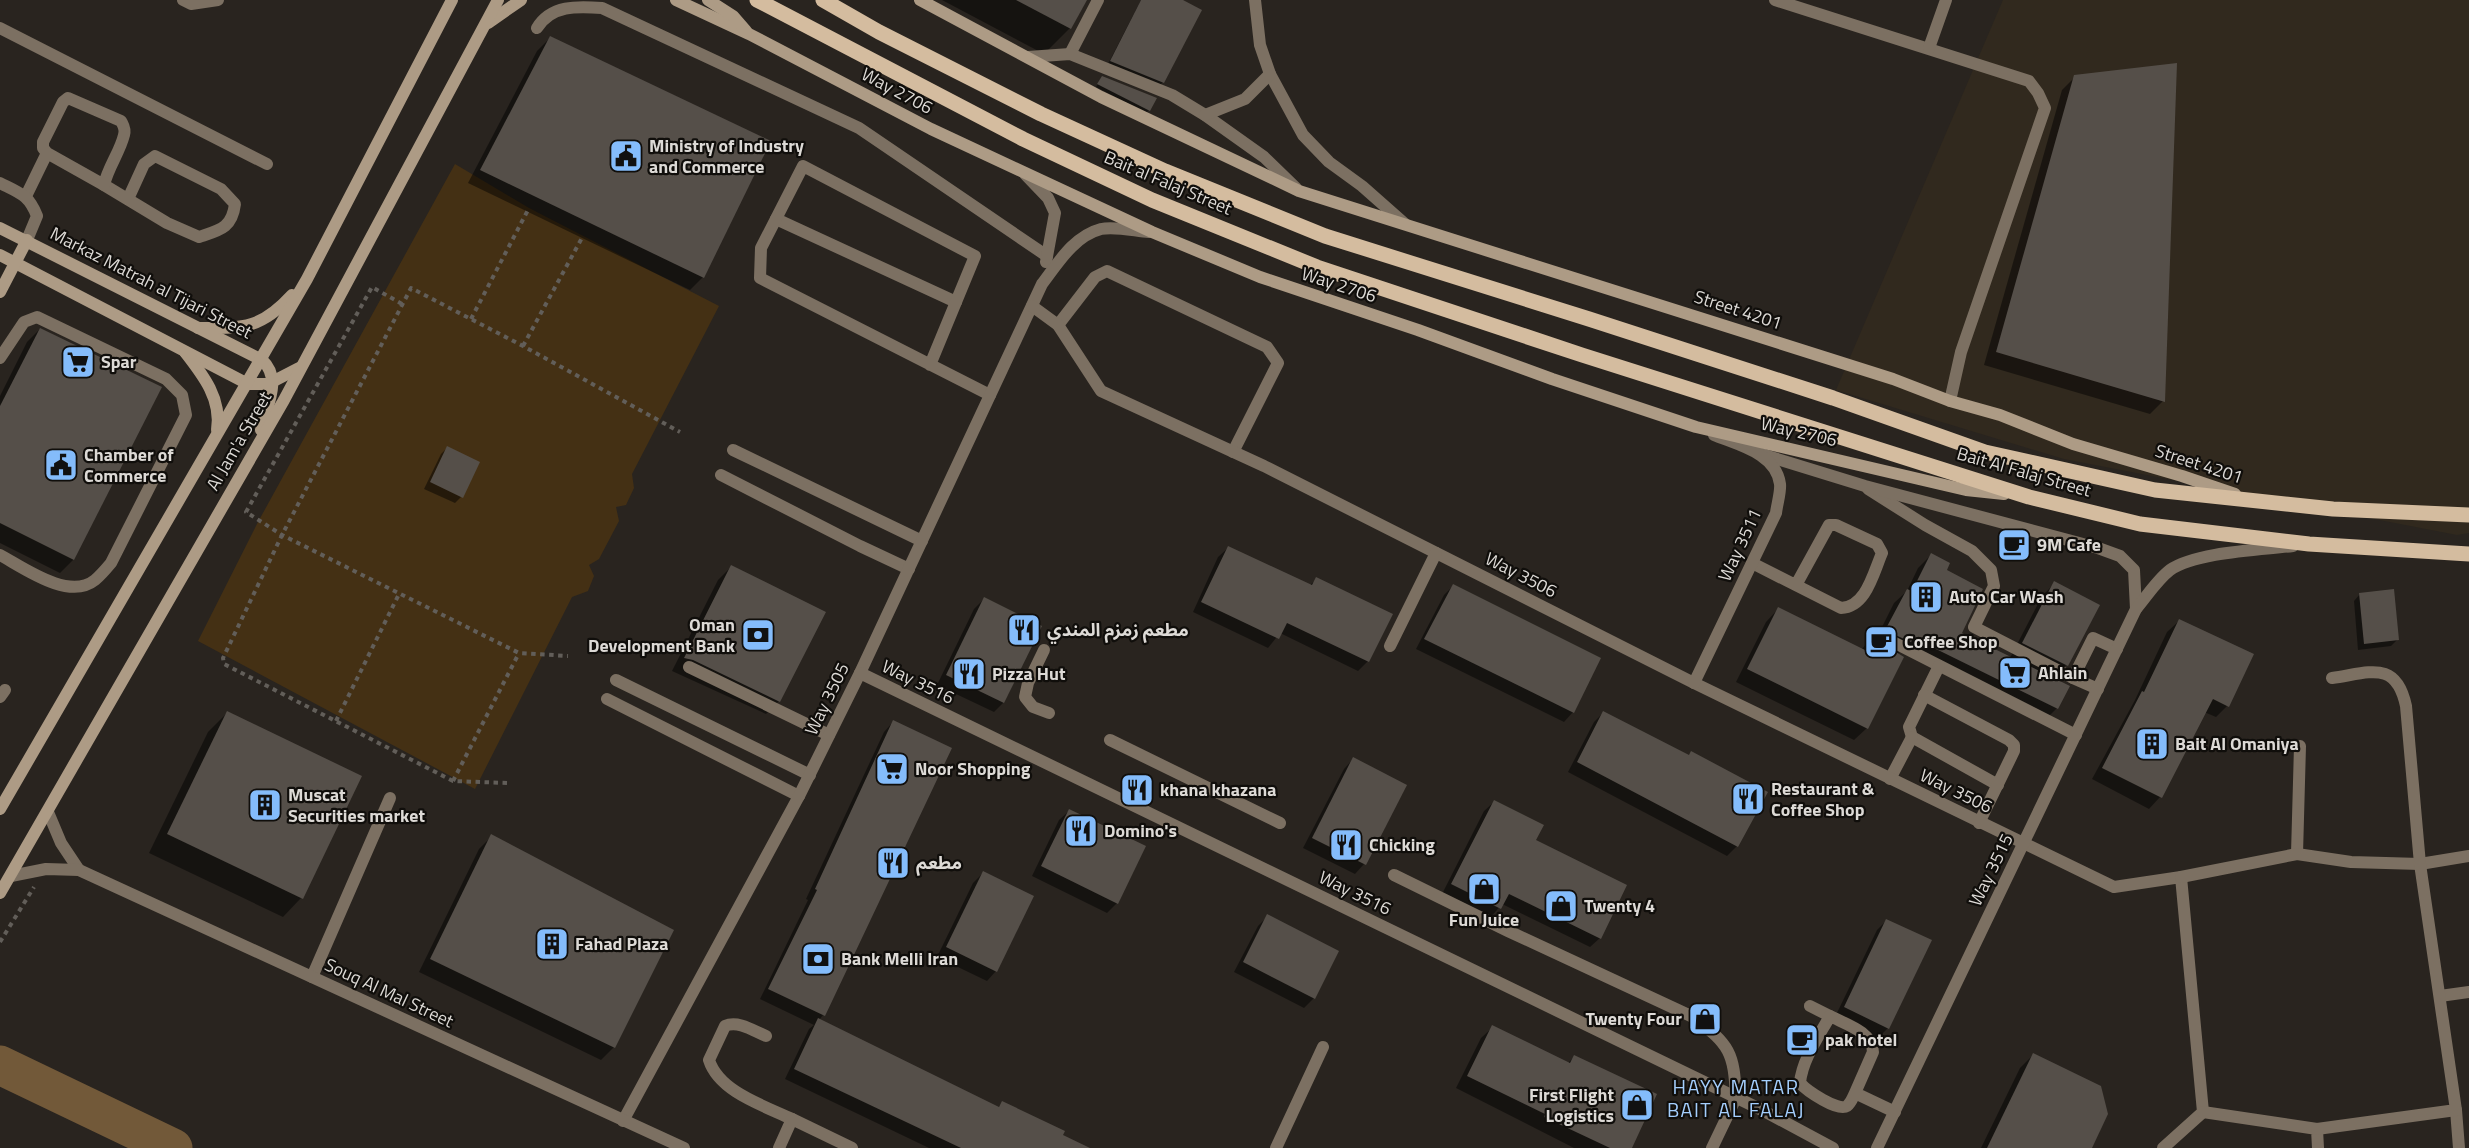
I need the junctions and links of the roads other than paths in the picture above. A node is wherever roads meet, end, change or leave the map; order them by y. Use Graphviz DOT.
graph roads {
  1 [pos="183,0"];
  2 [pos="218,0"];
  3 [pos="452,0"];
  4 [pos="498,0"];
  5 [pos="521,0"];
  6 [pos="676,0"];
  7 [pos="708,0"];
  8 [pos="758,0"];
  9 [pos="823,0"];
  10 [pos="920,0"];
  11 [pos="1098,0"];
  12 [pos="1255,0"];
  13 [pos="1775,0"];
  14 [pos="1946,0"];
  15 [pos="487,24"];
  16 [pos="0,28"];
  17 [pos="537,28"];
  18 [pos="749,34"];
  19 [pos="1929,48"];
  20 [pos="1070,54"];
  21 [pos="1028,57"];
  22 [pos="1270,74"];
  23 [pos="1205,115"];
  24 [pos="47,153"];
  25 [pos="267,164"];
  26 [pos="1020,169"];
  27 [pos="0,183"];
  28 [pos="104,185"];
  29 [pos="1299,191"];
  30 [pos="26,196"];
  31 [pos="128,199"];
  32 [pos="776,219"];
  33 [pos="1406,225"];
  34 [pos="0,228"];
  35 [pos="1152,232"];
  36 [pos="27,240"];
  37 [pos="0,255"];
  38 [pos="1047,256"];
  39 [pos="16,263"];
  40 [pos="307,279"];
  41 [pos="1042,284"];
  42 [pos="0,292"];
  43 [pos="956,302"];
  44 [pos="1032,306"];
  45 [pos="1589,318"];
  46 [pos="1058,325"];
  47 [pos="194,328"];
  48 [pos="182,349"];
  49 [pos="1582,355"];
  50 [pos="0,358"];
  51 [pos="262,360"];
  52 [pos="930,364"];
  53 [pos="302,365"];
  54 [pos="272,383"];
  55 [pos="248,384"];
  56 [pos="990,395"];
  57 [pos="1950,401"];
  58 [pos="1696,427"];
  59 [pos="216,439"];
  60 [pos="258,444"];
  61 [pos="733,450"];
  62 [pos="1233,452"];
  63 [pos="1758,453"];
  64 [pos="721,475"];
  65 [pos="1865,486"];
  66 [pos="2029,497"];
  67 [pos="2253,501"];
  68 [pos="2469,515"];
  69 [pos="922,542"];
  70 [pos="2309,544"];
  71 [pos="1436,553"];
  72 [pos="2469,554"];
  73 [pos="0,555"];
  74 [pos="1752,563"];
  75 [pos="909,569"];
  76 [pos="1796,585"];
  77 [pos="2136,609"];
  78 [pos="1893,642"];
  79 [pos="1390,646"];
  80 [pos="2117,649"];
  81 [pos="1044,650"];
  82 [pos="1940,666"];
  83 [pos="689,667"];
  84 [pos="860,673"];
  85 [pos="2073,678"];
  86 [pos="2332,678"];
  87 [pos="616,680"];
  88 [pos="1694,683"];
  89 [pos="2098,689"];
  90 [pos="1924,695"];
  91 [pos="607,699"];
  92 [pos="1049,713"];
  93 [pos="829,735"];
  94 [pos="2076,735"];
  95 [pos="1912,737"];
  96 [pos="1110,740"];
  97 [pos="2300,746"];
  98 [pos="810,775"];
  99 [pos="1890,779"];
  100 [pos="1998,785"];
  101 [pos="800,796"];
  102 [pos="390,798"];
  103 [pos="0,809"];
  104 [pos="48,812"];
  105 [pos="1280,823"];
  106 [pos="1979,823"];
  107 [pos="2023,844"];
  108 [pos="2297,854"];
  109 [pos="2469,856"];
  110 [pos="2420,864"];
  111 [pos="79,870"];
  112 [pos="1394,875"];
  113 [pos="11,876"];
  114 [pos="2181,877"];
  115 [pos="0,894"];
  116 [pos="312,977"];
  117 [pos="2469,992"];
  118 [pos="2440,996"];
  119 [pos="1810,1006"];
  120 [pos="1830,1016"];
  121 [pos="766,1036"];
  122 [pos="1323,1047"];
  123 [pos="1855,1093"];
  124 [pos="1736,1098"];
  125 [pos="1895,1112"];
  126 [pos="2203,1112"];
  127 [pos="2461,1118"];
  128 [pos="792,1119"];
  129 [pos="623,1121"];
  130 [pos="2317,1129"];
  131 [pos="684,1148"];
  132 [pos="779,1148"];
  133 [pos="852,1148"];
  134 [pos="1276,1148"];
  135 [pos="1712,1148"];
  136 [pos="1833,1148"];
  137 [pos="1877,1148"];
  138 [pos="2163,1148"];
  139 [pos="2318,1148"];
  140 [pos="2459,1148"];
  1 -- 2 [label="street"];
  3 -- 40 [label="street, Al Jam'a Street"];
  4 -- 15 [label="street, Al Jam'a Street"];
  5 -- 15 [label="street"];
  6 -- 18 [label="street, Way 2706"];
  7 -- 18 [label="street"];
  8 -- 49 [label="main road, Bait al Falaj Street"];
  9 -- 45 [label="main road, Bait al Falaj Street"];
  10 -- 21 [label="street"];
  11 -- 20 [label="street"];
  12 -- 22 [label="street, Street 4201"];
  13 -- 19 [label="street"];
  14 -- 19 [label="street"];
  15 -- 53 [label="street, Al Jam'a Street"];
  16 -- 25 [label="street"];
  17 -- 38 [label="street"];
  18 -- 26 [label="street, Way 2706"];
  19 -- 57 [label="street"];
  20 -- 21 [label="street"];
  20 -- 23 [label="street"];
  21 -- 29 [label="street"];
  22 -- 23 [label="street"];
  22 -- 33 [label="street, Street 4201"];
  23 -- 29 [label="street"];
  24 -- 28 [label="street"];
  24 -- 28 [label="street"];
  24 -- 30 [label="street"];
  26 -- 35 [label="street, Way 2706"];
  26 -- 38 [label="street, Way 3505"];
  27 -- 30 [label="street"];
  28 -- 31 [label="street"];
  29 -- 33 [label="street"];
  30 -- 36 [label="street"];
  31 -- 31 [label="street"];
  32 -- 43 [label="street"];
  32 -- 43 [label="street"];
  32 -- 52 [label="street"];
  33 -- 57 [label="street, Street 4201"];
  34 -- 36 [label="street, Markaz Matrah al Tijari Street"];
  35 -- 41 [label="street, Way 3505"];
  35 -- 58 [label="street, Way 2706"];
  36 -- 39 [label="street"];
  36 -- 47 [label="street, Markaz Matrah al Tijari Street"];
  37 -- 39 [label="street"];
  38 -- 41 [label="street, Way 3505"];
  39 -- 42 [label="street"];
  39 -- 48 [label="street"];
  40 -- 47 [label="street"];
  40 -- 51 [label="street, Al Jam'a Street"];
  41 -- 44 [label="street, Way 3505"];
  43 -- 52 [label="street"];
  44 -- 46 [label="street, Way 3506"];
  44 -- 56 [label="street, Way 3505"];
  45 -- 67 [label="main road, Bait Al Falaj Street"];
  46 -- 62 [label="street, Way 3506"];
  46 -- 62 [label="street"];
  47 -- 51 [label="street, Markaz Matrah al Tijari Street"];
  48 -- 55 [label="street"];
  48 -- 59 [label="street"];
  49 -- 66 [label="main road, Bait Al Falaj Street"];
  50 -- 73 [label="street"];
  51 -- 54 [label="street, Markaz Matrah al Tijari Street"];
  51 -- 55 [label="street, Al Jam'a Street"];
  52 -- 56 [label="street"];
  53 -- 54 [label="street"];
  53 -- 60 [label="street, Al Jam'a Street"];
  54 -- 55 [label="street"];
  54 -- 60 [label="street"];
  55 -- 59 [label="street, Al Jam'a Street"];
  56 -- 69 [label="street, Way 3505"];
  57 -- 67 [label="street, Street 4201"];
  58 -- 63 [label="street, Way 3511"];
  58 -- 66 [label="street, Way 2706"];
  59 -- 103 [label="street, Al Jam'a Street"];
  60 -- 104 [label="street, Al Jam'a Street"];
  61 -- 69 [label="street"];
  62 -- 71 [label="street, Way 3506"];
  63 -- 65 [label="street, Way 3515"];
  63 -- 74 [label="street, Way 3511"];
  64 -- 75 [label="street"];
  65 -- 77 [label="street, Way 3515"];
  65 -- 85 [label="street"];
  66 -- 70 [label="main road, Bait Al Falaj Street"];
  67 -- 68 [label="main road, Bait Al Falaj Street"];
  69 -- 75 [label="street, Way 3505"];
  70 -- 72 [label="main road, Bait Al Falaj Street"];
  70 -- 77 [label="street, Way 3515"];
  71 -- 79 [label="street"];
  71 -- 88 [label="street, Way 3506"];
  74 -- 76 [label="street"];
  74 -- 88 [label="street, Way 3511"];
  75 -- 84 [label="street, Way 3505"];
  76 -- 76 [label="street"];
  77 -- 80 [label="street, Way 3515"];
  78 -- 82 [label="street"];
  80 -- 85 [label="street"];
  80 -- 89 [label="street, Way 3515"];
  81 -- 92 [label="street"];
  82 -- 90 [label="street"];
  82 -- 94 [label="street"];
  83 -- 93 [label="street"];
  84 -- 93 [label="street, Way 3505"];
  84 -- 124 [label="street, Way 3516"];
  85 -- 89 [label="street"];
  86 -- 110 [label="street"];
  87 -- 98 [label="street"];
  88 -- 99 [label="street, Way 3506"];
  89 -- 94 [label="street, Way 3515"];
  90 -- 95 [label="street"];
  90 -- 100 [label="street"];
  91 -- 101 [label="street"];
  93 -- 98 [label="street, Way 3505"];
  94 -- 107 [label="street, Way 3515"];
  95 -- 99 [label="street"];
  95 -- 100 [label="street"];
  96 -- 105 [label="street"];
  97 -- 108 [label="street"];
  98 -- 101 [label="street, Way 3505"];
  99 -- 106 [label="street, Way 3506"];
  100 -- 106 [label="street"];
  101 -- 129 [label="street, Way 3505"];
  102 -- 116 [label="street"];
  104 -- 111 [label="street"];
  104 -- 113 [label="street, Al Jam'a Street"];
  106 -- 107 [label="street, Way 3506"];
  107 -- 114 [label="street, Way 3506"];
  107 -- 125 [label="street, Way 3515"];
  108 -- 110 [label="street, Way 3506"];
  108 -- 114 [label="street, Way 3506"];
  109 -- 110 [label="street, Way 3506"];
  110 -- 118 [label="street"];
  111 -- 113 [label="street, Souq Al Mal Street"];
  111 -- 116 [label="street, Souq Al Mal Street"];
  112 -- 124 [label="street"];
  113 -- 115 [label="street, Al Jam'a Street"];
  114 -- 126 [label="street"];
  116 -- 129 [label="street, Souq Al Mal Street"];
  117 -- 118 [label="street"];
  118 -- 127 [label="street"];
  119 -- 120 [label="street"];
  120 -- 123 [label="street"];
  120 -- 123 [label="street"];
  121 -- 128 [label="street"];
  122 -- 134 [label="street"];
  123 -- 125 [label="street"];
  124 -- 135 [label="street"];
  124 -- 136 [label="street, Way 3516"];
  125 -- 137 [label="street, Way 3515"];
  126 -- 130 [label="street"];
  126 -- 138 [label="street"];
  127 -- 130 [label="street"];
  127 -- 140 [label="street"];
  128 -- 132 [label="street"];
  128 -- 133 [label="street"];
  129 -- 131 [label="street, Souq Al Mal Street"];
  130 -- 139 [label="street"];
}
